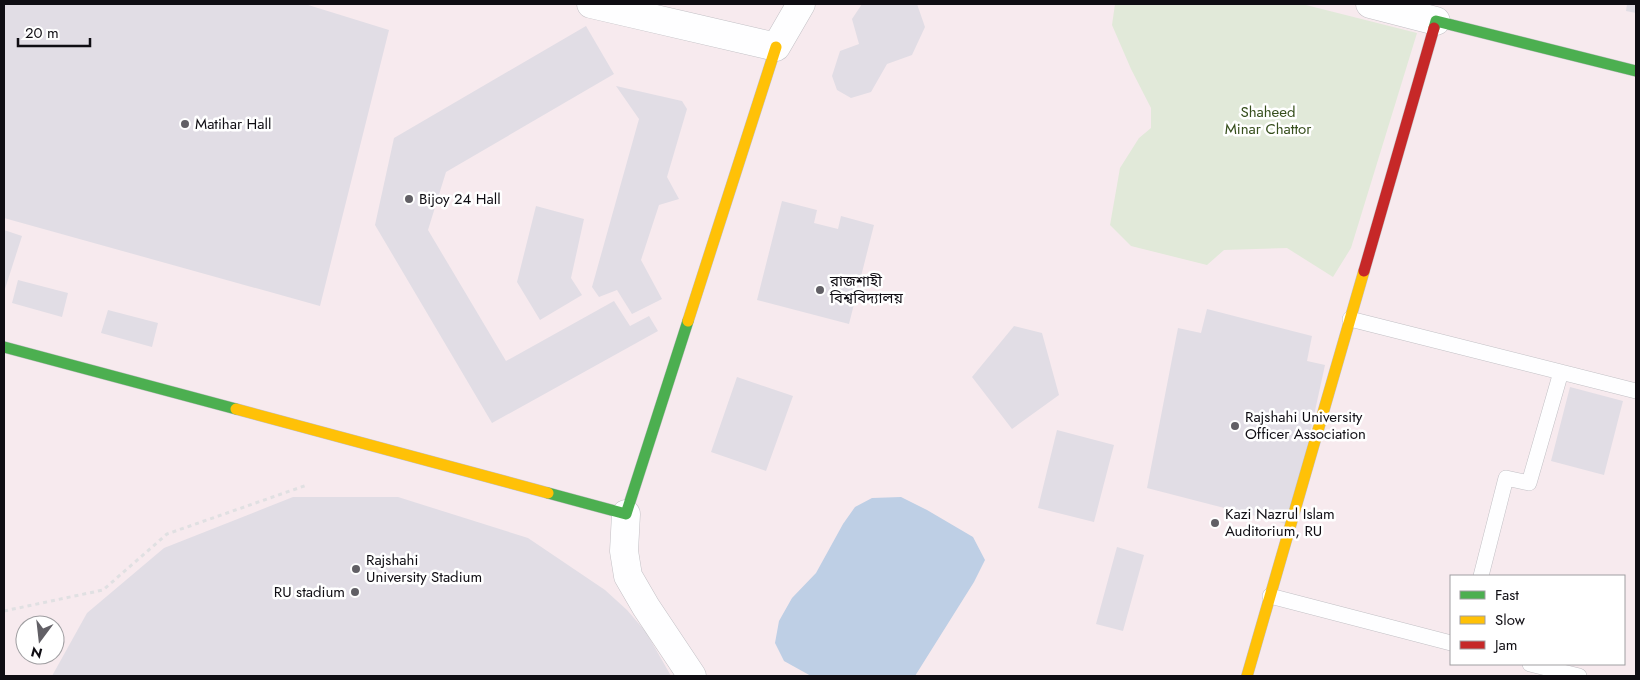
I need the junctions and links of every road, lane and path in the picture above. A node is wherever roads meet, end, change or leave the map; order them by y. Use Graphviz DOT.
graph roads {
  1 [pos="591,4"];
  2 [pos="802,4"];
  3 [pos="1370,4"];
  4 [pos="1436,21"];
  5 [pos="776,47"];
  6 [pos="1636,71"];
  7 [pos="1350,318"];
  8 [pos="4,347"];
  9 [pos="1560,372"];
  10 [pos="1636,391"];
  11 [pos="307,484"];
  12 [pos="626,514"];
  13 [pos="1481,575"];
  14 [pos="1270,596"];
  15 [pos="4,611"];
  16 [pos="1450,643"];
  17 [pos="1534,665"];
  18 [pos="692,676"];
  19 [pos="1247,676"];
  20 [pos="1579,676"];
  1 -- 5 [label="street"];
  2 -- 5 [label="street"];
  3 -- 4 [label="street"];
  4 -- 6 [label="street"];
  4 -- 7 [label="street"];
  5 -- 12 [label="street"];
  7 -- 9 [label="lane"];
  7 -- 14 [label="street"];
  8 -- 12 [label="street"];
  9 -- 10 [label="lane"];
  9 -- 13 [label="lane"];
  11 -- 15 [label="path"];
  12 -- 18 [label="street"];
  14 -- 16 [label="lane"];
  14 -- 19 [label="street"];
  17 -- 20 [label="lane"];
}
